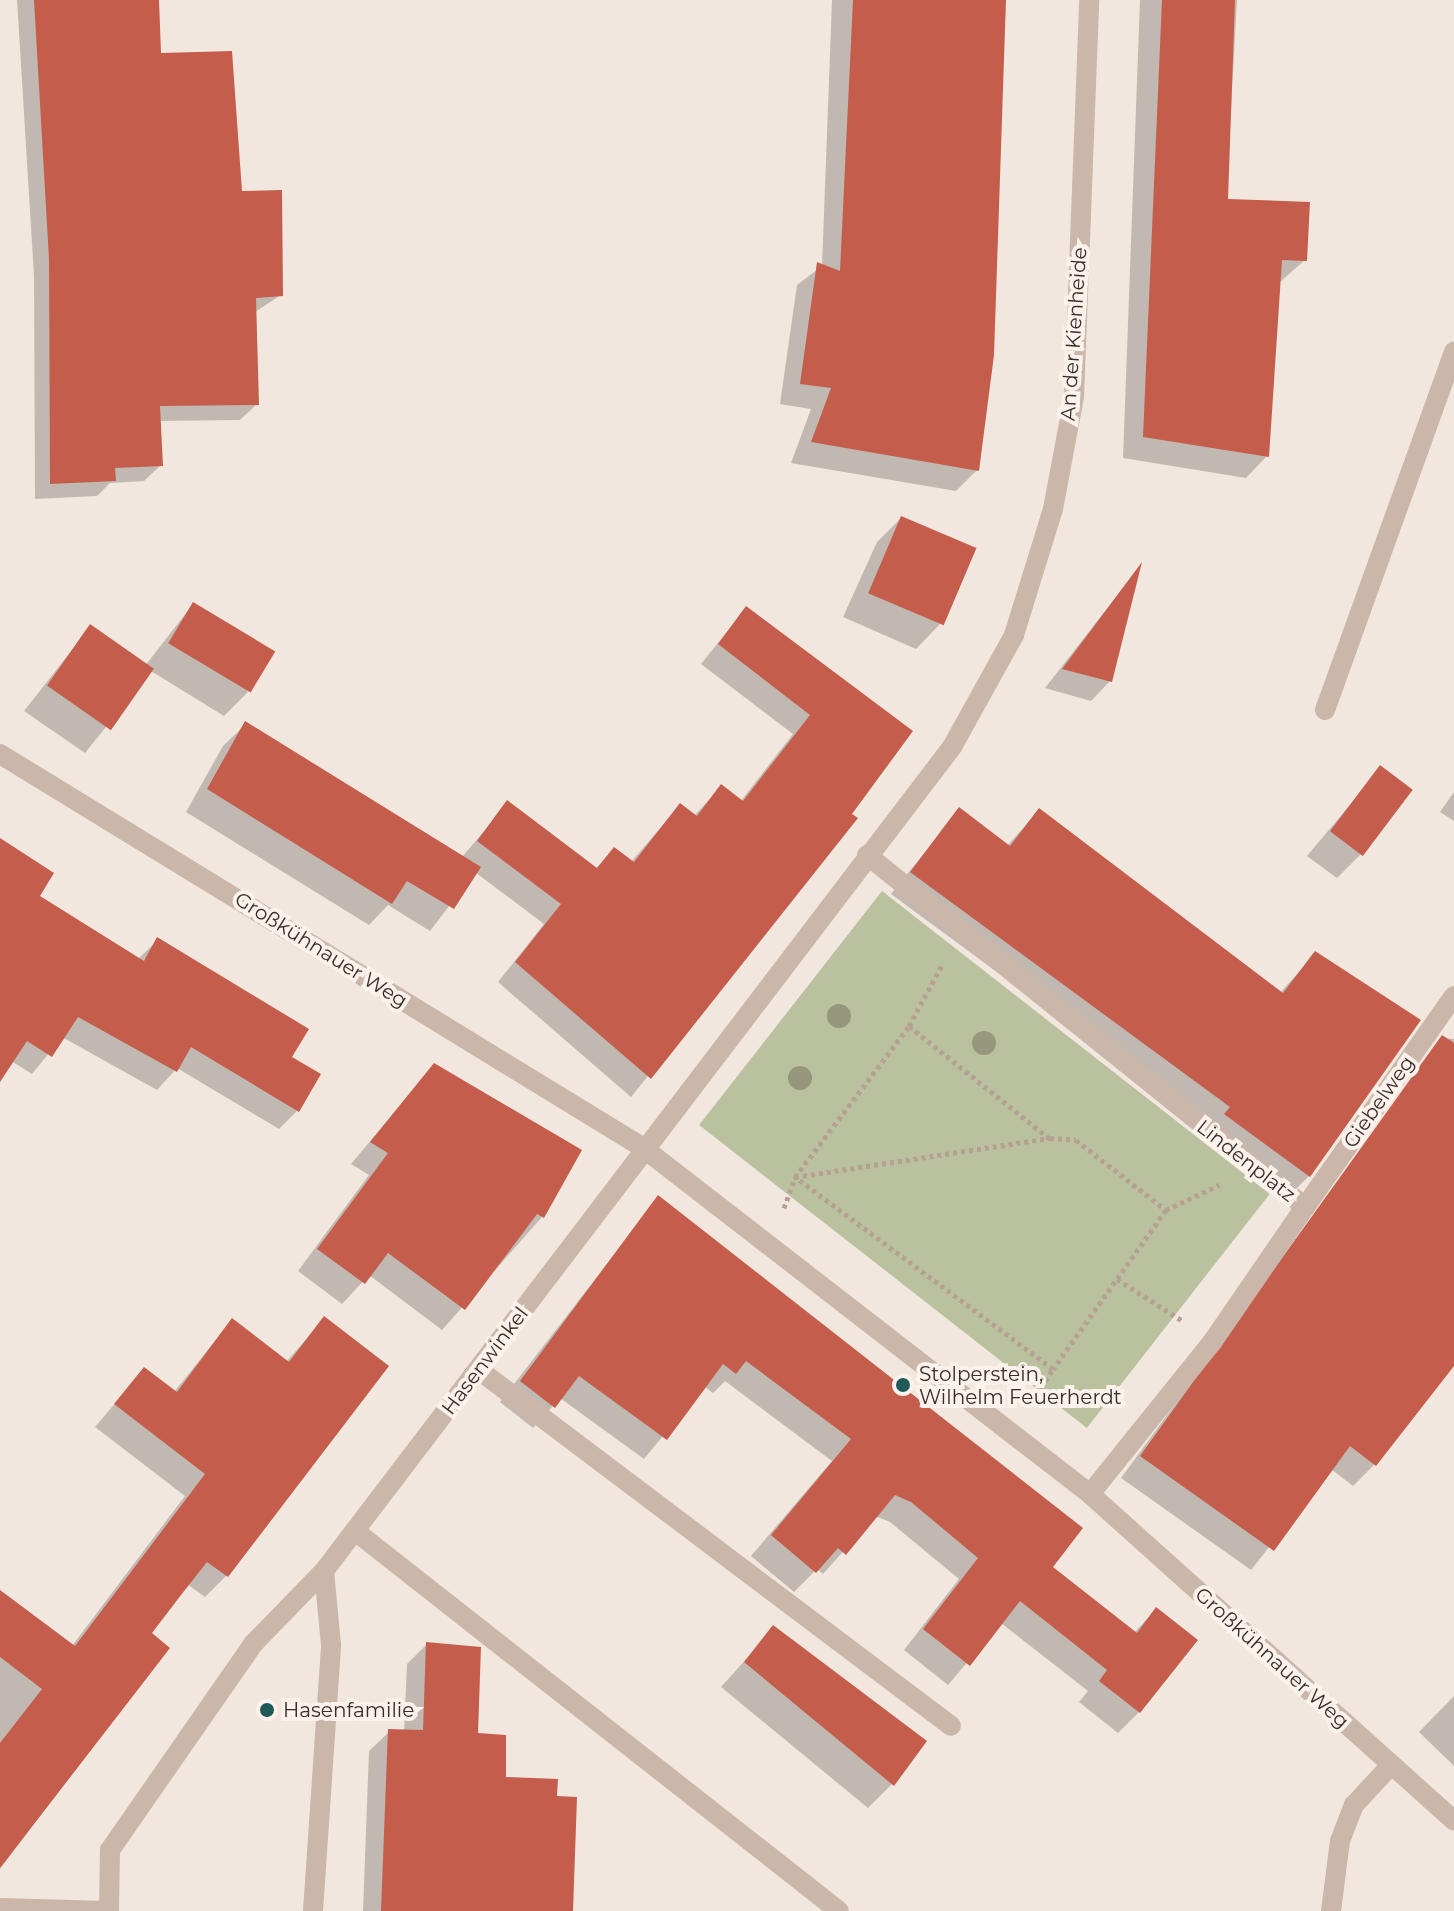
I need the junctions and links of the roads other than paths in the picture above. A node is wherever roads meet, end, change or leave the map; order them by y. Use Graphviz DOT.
graph roads {
  1 [pos="1089,0"];
  2 [pos="1454,352"];
  3 [pos="1325,710"];
  4 [pos="0,754"];
  5 [pos="867,855"];
  6 [pos="1454,996"];
  7 [pos="642,1147"];
  8 [pos="1305,1207"];
  9 [pos="479,1370"];
  10 [pos="1090,1494"];
  11 [pos="355,1531"];
  12 [pos="324,1571"];
  13 [pos="951,1726"];
  14 [pos="1391,1765"];
  15 [pos="1454,1821"];
  16 [pos="0,1908"];
  17 [pos="108,1911"];
  18 [pos="313,1911"];
  19 [pos="839,1911"];
  20 [pos="1331,1911"];
  1 -- 5 [label="street, An der Kienheide"];
  2 -- 3 [label="street"];
  4 -- 7 [label="street, Großkühnauer Weg"];
  5 -- 7 [label="street"];
  5 -- 8 [label="street, Lindenplatz"];
  6 -- 8 [label="street, Giebelweg"];
  7 -- 9 [label="street, Hasenwinkel"];
  7 -- 10 [label="street"];
  8 -- 10 [label="street, Lindenplatz"];
  9 -- 11 [label="street, Hasenwinkel"];
  9 -- 13 [label="street"];
  10 -- 14 [label="street, Großkühnauer Weg"];
  11 -- 12 [label="street, Hasenwinkel"];
  11 -- 19 [label="street"];
  12 -- 17 [label="street, Hasenwinkel"];
  12 -- 18 [label="street"];
  14 -- 15 [label="street, Großkühnauer Weg"];
  14 -- 20 [label="street"];
  16 -- 17 [label="street"];
}
